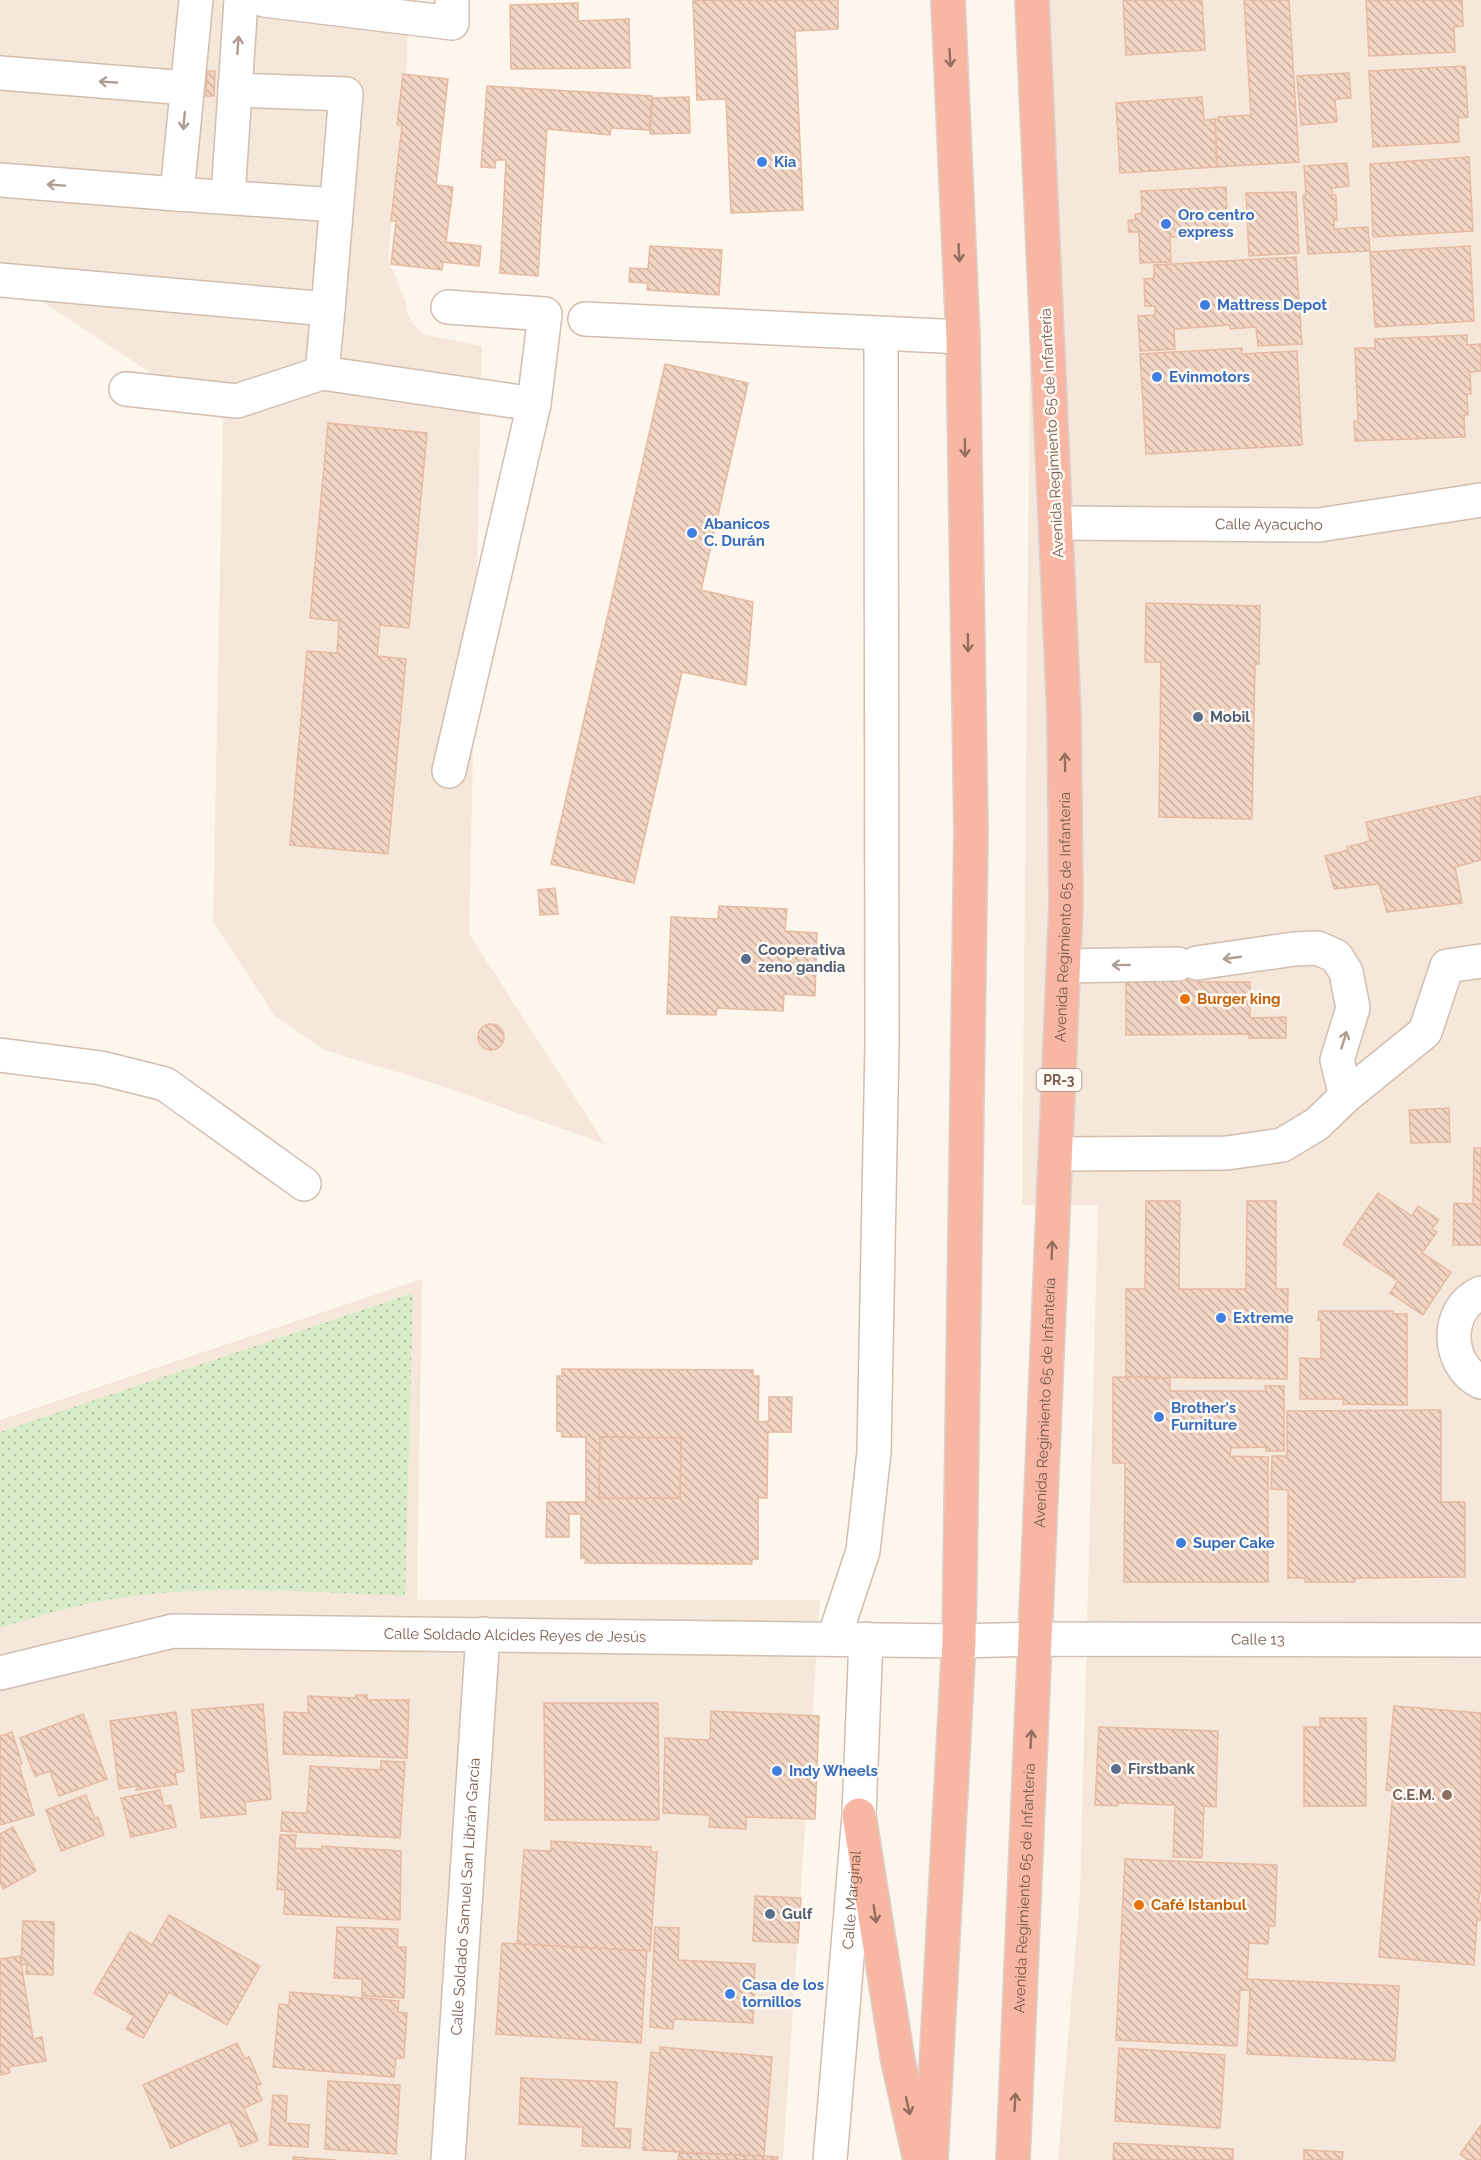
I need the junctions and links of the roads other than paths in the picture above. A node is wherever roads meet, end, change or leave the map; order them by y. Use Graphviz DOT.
graph roads {
  1 [pos="196,0"];
  2 [pos="241,0"];
  3 [pos="264,0"];
  4 [pos="452,0"];
  5 [pos="948,0"];
  6 [pos="1032,0"];
  7 [pos="0,74"];
  8 [pos="187,88"];
  9 [pos="235,90"];
  10 [pos="0,180"];
  11 [pos="177,194"];
  12 [pos="228,197"];
  13 [pos="336,205"];
  14 [pos="0,280"];
  15 [pos="448,307"];
  16 [pos="328,309"];
  17 [pos="585,320"];
  18 [pos="880,334"];
  19 [pos="963,337"];
  20 [pos="322,373"];
  21 [pos="126,389"];
  22 [pos="534,404"];
  23 [pos="1481,500"];
  24 [pos="1056,523"];
  25 [pos="449,771"];
  26 [pos="1481,961"];
  27 [pos="1064,966"];
  28 [pos="0,1055"];
  29 [pos="1346,1096"];
  30 [pos="1056,1154"];
  31 [pos="304,1184"];
  32 [pos="1481,1293"];
  33 [pos="1481,1382"];
  34 [pos="483,1634"];
  35 [pos="850,1639"];
  36 [pos="1036,1639"];
  37 [pos="1481,1640"];
  38 [pos="959,1641"];
  39 [pos="0,1672"];
  40 [pos="860,1815"];
  41 [pos="448,2160"];
  42 [pos="830,2160"];
  43 [pos="920,2160"];
  44 [pos="931,2160"];
  45 [pos="1013,2160"];
  1 -- 8 [label="street"];
  9 -- 2 [label="street, one-way"];
  3 -- 4 [label="street"];
  5 -- 19 [label="highway, one-way"];
  6 -- 24 [label="highway, Avenida Regimiento 65 de Infantería / PR-3"];
  8 -- 7 [label="street, one-way"];
  8 -- 11 [label="street, one-way"];
  9 -- 12 [label="street"];
  9 -- 13 [label="street"];
  11 -- 10 [label="street, one-way"];
  11 -- 12 [label="street"];
  12 -- 13 [label="street"];
  13 -- 16 [label="street"];
  14 -- 16 [label="street"];
  15 -- 22 [label="street"];
  16 -- 20 [label="street"];
  17 -- 18 [label="street"];
  18 -- 19 [label="street"];
  18 -- 35 [label="street, Calle Marginal"];
  19 -- 38 [label="highway, one-way"];
  20 -- 21 [label="street"];
  20 -- 22 [label="street"];
  22 -- 25 [label="street"];
  23 -- 24 [label="street, Calle Ayacucho"];
  27 -- 24 [label="highway, Avenida Regimiento 65 de Infantería / PR-3, one-way"];
  26 -- 29 [label="street"];
  29 -- 27 [label="street, one-way"];
  27 -- 30 [label="highway, Avenida Regimiento 65 de Infantería / PR-3"];
  28 -- 31 [label="street"];
  29 -- 30 [label="street"];
  36 -- 30 [label="highway, Avenida Regimiento 65 de Infantería / PR-3, one-way"];
  32 -- 33 [label="street"];
  34 -- 35 [label="street, Calle Soldado Alcides Reyes de Jesús"];
  34 -- 39 [label="street, Calle Soldado Alcides Reyes de Jesús"];
  34 -- 41 [label="street, Calle Soldado Samuel San Librán García"];
  35 -- 38 [label="street, Calle Soldado Alcides Reyes de Jesús"];
  35 -- 40 [label="street, Calle Marginal"];
  36 -- 37 [label="street, Calle 13"];
  36 -- 38 [label="street, Calle Soldado Alcides Reyes de Jesús"];
  45 -- 36 [label="highway, Avenida Regimiento 65 de Infantería / PR-3, one-way"];
  38 -- 44 [label="highway"];
  40 -- 42 [label="street, Calle Marginal"];
  40 -- 43 [label="highway, one-way"];
}
